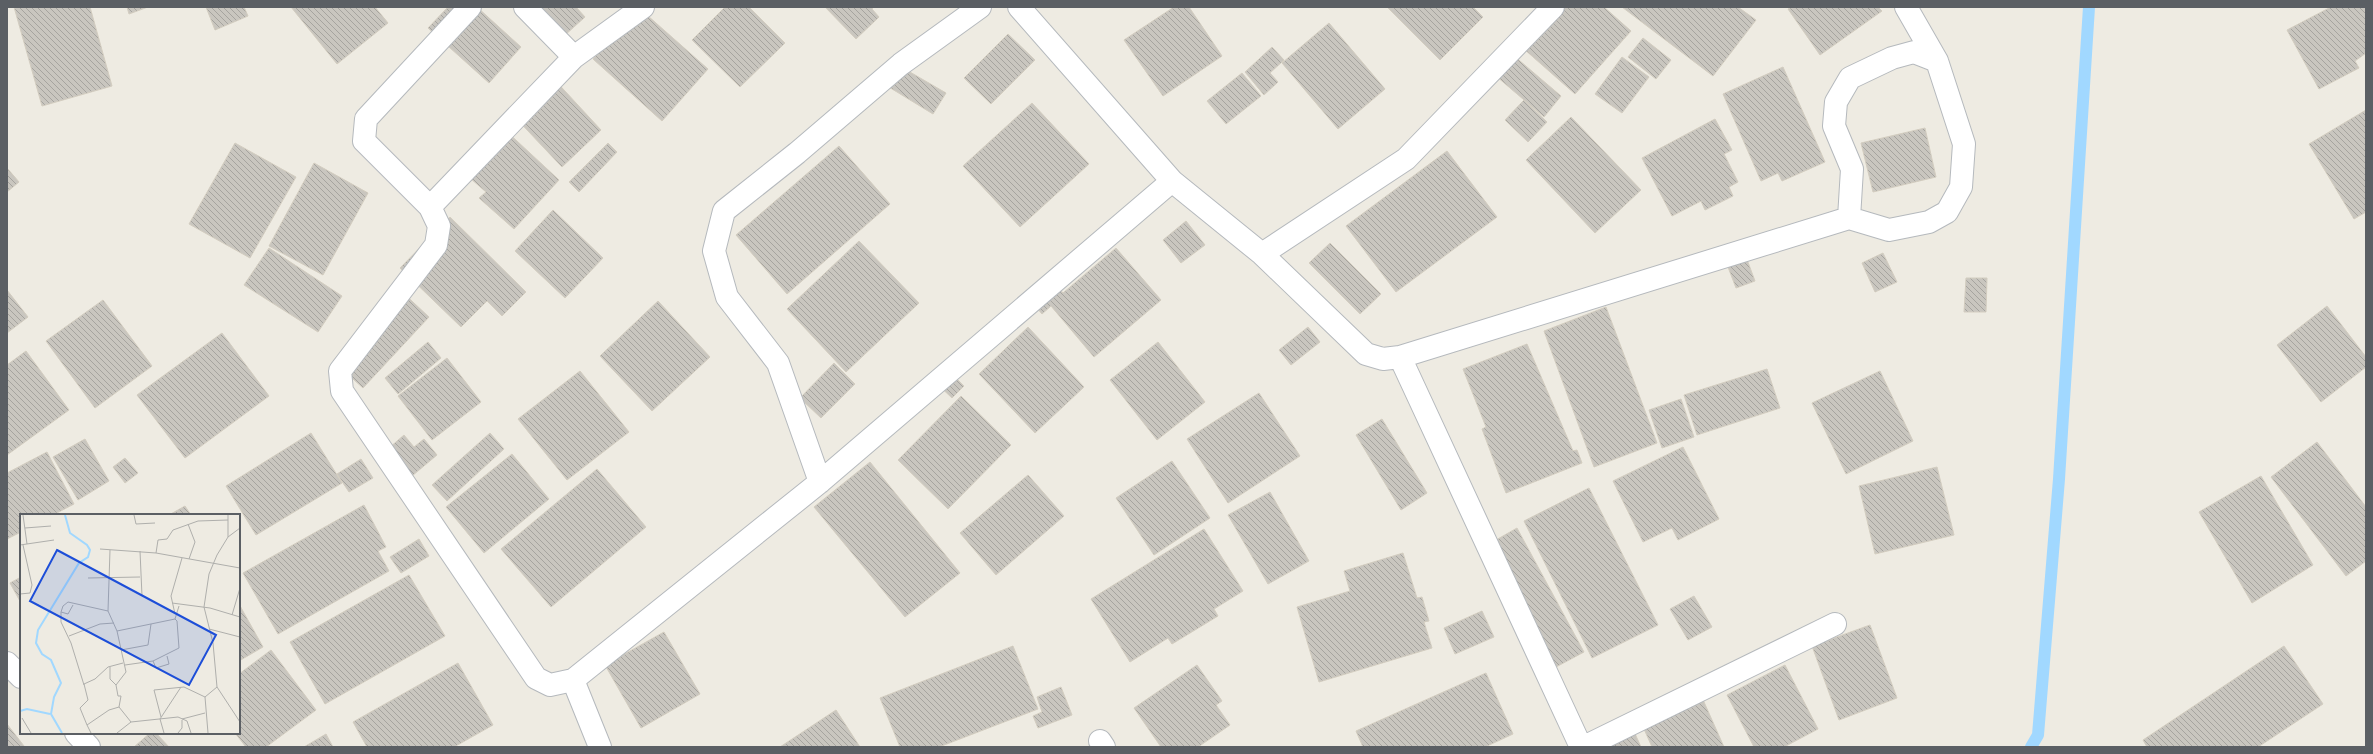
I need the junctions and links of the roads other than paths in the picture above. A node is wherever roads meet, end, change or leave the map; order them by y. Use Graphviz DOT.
graph roads {
  1 [pos="470,7"];
  2 [pos="525,7"];
  3 [pos="643,7"];
  4 [pos="980,7"];
  5 [pos="1019,7"];
  6 [pos="1553,7"];
  7 [pos="1906,7"];
  8 [pos="574,57"];
  9 [pos="1937,60"];
  10 [pos="1172,181"];
  11 [pos="430,206"];
  12 [pos="1849,218"];
  13 [pos="1262,254"];
  14 [pos="1400,357"];
  15 [pos="820,482"];
  16 [pos="1835,624"];
  17 [pos="7,663"];
  18 [pos="20,676"];
  19 [pos="573,680"];
  20 [pos="77,734"];
  21 [pos="600,746"];
  22 [pos="89,747"];
  23 [pos="1582,747"];
  1 -- 11 [label="street"];
  2 -- 8 [label="street"];
  3 -- 8 [label="street"];
  4 -- 15 [label="street"];
  5 -- 10 [label="street"];
  6 -- 13 [label="street"];
  7 -- 9 [label="street"];
  8 -- 11 [label="street"];
  9 -- 12 [label="street"];
  9 -- 12 [label="street"];
  10 -- 13 [label="street"];
  10 -- 15 [label="street"];
  11 -- 19 [label="street"];
  12 -- 14 [label="street"];
  13 -- 14 [label="street"];
  14 -- 23 [label="street"];
  15 -- 19 [label="street"];
  16 -- 23 [label="street"];
  17 -- 18 [label="street"];
  19 -- 21 [label="street"];
  20 -- 22 [label="street"];
}
